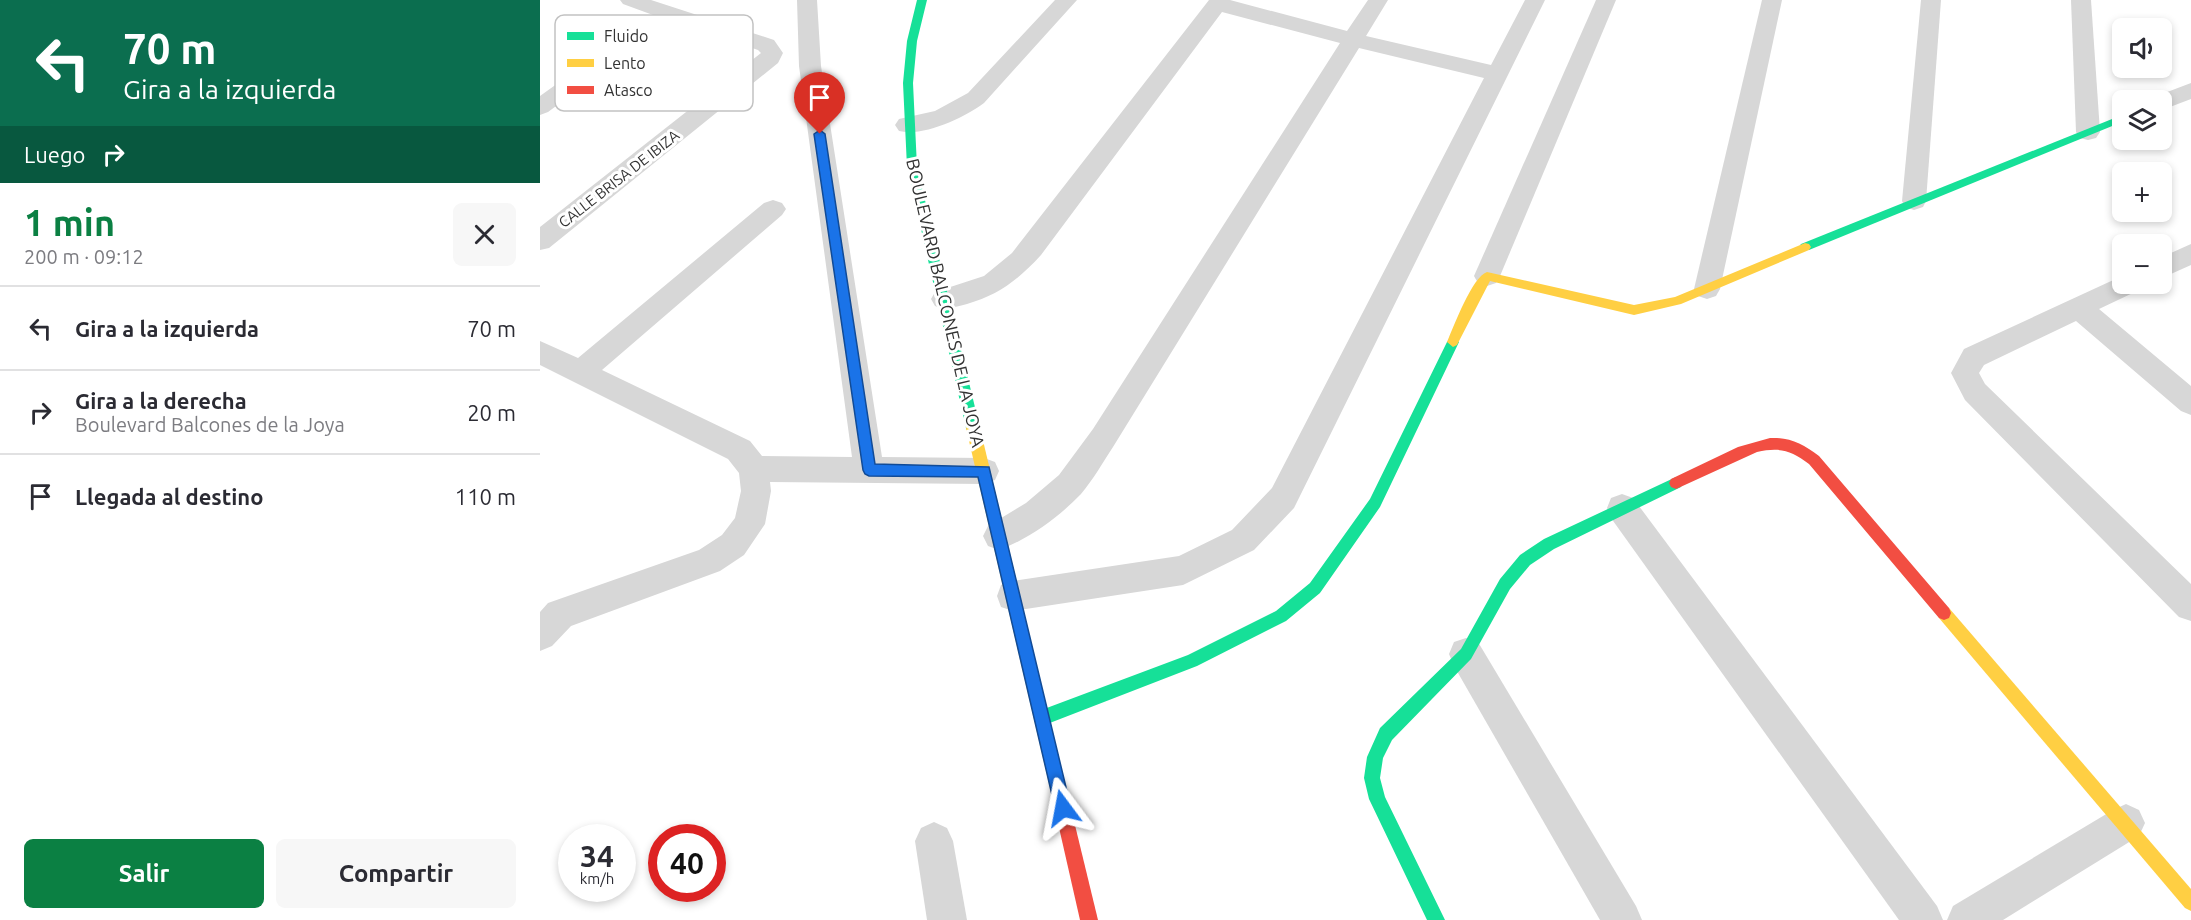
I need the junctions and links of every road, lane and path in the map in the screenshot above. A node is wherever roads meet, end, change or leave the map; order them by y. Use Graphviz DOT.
graph roads {
  1 [pos="630,0"];
  2 [pos="807,0"];
  3 [pos="922,0"];
  4 [pos="1067,0"];
  5 [pos="1378,0"];
  6 [pos="1535,0"];
  7 [pos="1606,0"];
  8 [pos="1772,0"];
  9 [pos="1931,0"];
  10 [pos="2081,0"];
  11 [pos="1219,2"];
  12 [pos="669,13"];
  13 [pos="666,15"];
  14 [pos="675,15"];
  15 [pos="1354,40"];
  16 [pos="753,41"];
  17 [pos="753,72"];
  18 [pos="1499,74"];
  19 [pos="2191,90"];
  20 [pos="555,95"];
  21 [pos="2172,98"];
  22 [pos="540,106"];
  23 [pos="703,111"];
  24 [pos="2112,122"];
  25 [pos="907,125"];
  26 [pos="2088,132"];
  27 [pos="1914,201"];
  28 [pos="773,209"];
  29 [pos="540,241"];
  30 [pos="2191,254"];
  31 [pos="2172,263"];
  32 [pos="1486,276"];
  33 [pos="1707,289"];
  34 [pos="2112,291"];
  35 [pos="944,299"];
  36 [pos="2078,307"];
  37 [pos="540,352"];
  38 [pos="580,372"];
  39 [pos="2191,403"];
  40 [pos="754,469"];
  41 [pos="869,470"];
  42 [pos="984,471"];
  43 [pos="1622,508"];
  44 [pos="999,536"];
  45 [pos="1014,596"];
  46 [pos="2191,606"];
  47 [pos="546,617"];
  48 [pos="1466,654"];
  49 [pos="1042,718"];
  50 [pos="2126,824"];
  51 [pos="934,841"];
  52 [pos="2191,902"];
  53 [pos="947,920"];
  54 [pos="1089,920"];
  55 [pos="1436,920"];
  56 [pos="1622,920"];
  57 [pos="1923,920"];
  58 [pos="1966,920"];
  1 -- 12 [label="street, CALLE BRISA DE IBIZA"];
  2 -- 41 [label="street"];
  3 -- 25 [label="street, BOULEVARD BALCONES DE LA JOYA"];
  4 -- 25 [label="street"];
  5 -- 15 [label="street"];
  6 -- 18 [label="street"];
  7 -- 32 [label="street"];
  8 -- 33 [label="street"];
  9 -- 27 [label="street"];
  10 -- 26 [label="street"];
  11 -- 15 [label="street"];
  11 -- 35 [label="street"];
  12 -- 13 [label="street"];
  12 -- 14 [label="street, CALLE BRISA DE IBIZA"];
  15 -- 18 [label="street"];
  15 -- 44 [label="street"];
  16 -- 17 [label="street, CALLE BRISA DE IBIZA"];
  18 -- 45 [label="street"];
  19 -- 21 [label="street"];
  20 -- 22 [label="street"];
  23 -- 29 [label="street, CALLE BRISA DE IBIZA"];
  24 -- 26 [label="street"];
  25 -- 35 [label="street, BOULEVARD BALCONES DE LA JOYA"];
  26 -- 27 [label="street"];
  27 -- 33 [label="street"];
  28 -- 38 [label="street"];
  30 -- 31 [label="street"];
  32 -- 33 [label="street"];
  32 -- 49 [label="street"];
  34 -- 36 [label="street"];
  35 -- 42 [label="street, BOULEVARD BALCONES DE LA JOYA"];
  36 -- 39 [label="street"];
  36 -- 46 [label="street"];
  37 -- 38 [label="street"];
  38 -- 40 [label="street"];
  40 -- 41 [label="street"];
  40 -- 47 [label="street"];
  41 -- 42 [label="street"];
  42 -- 44 [label="street, BOULEVARD BALCONES DE LA JOYA"];
  43 -- 48 [label="street"];
  43 -- 50 [label="street"];
  43 -- 57 [label="street"];
  44 -- 45 [label="street, BOULEVARD BALCONES DE LA JOYA"];
  45 -- 49 [label="street, BOULEVARD BALCONES DE LA JOYA"];
  48 -- 55 [label="street"];
  48 -- 56 [label="street"];
  49 -- 54 [label="street, BOULEVARD BALCONES DE LA JOYA"];
  50 -- 52 [label="street"];
  50 -- 58 [label="street"];
  51 -- 53 [label="street"];
}
